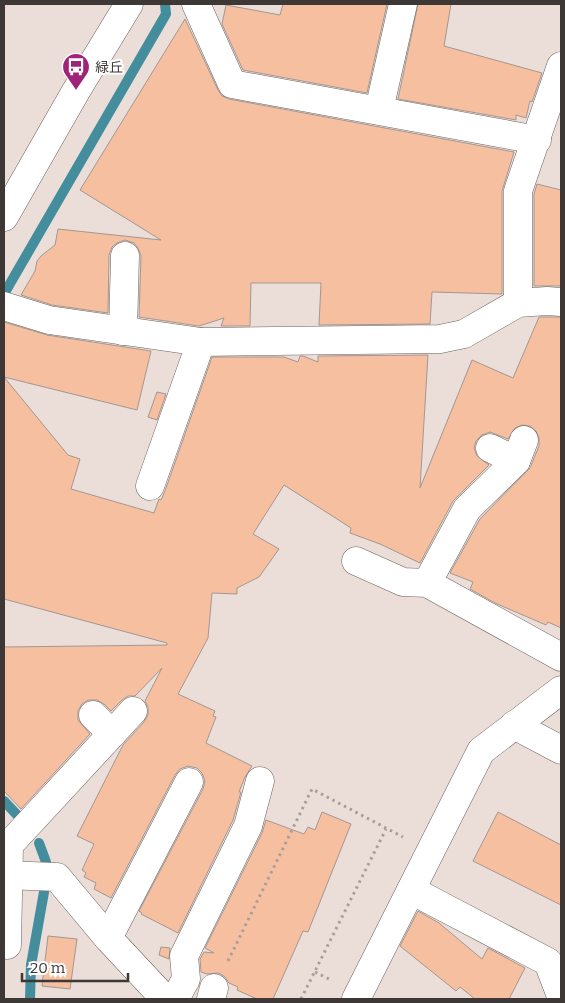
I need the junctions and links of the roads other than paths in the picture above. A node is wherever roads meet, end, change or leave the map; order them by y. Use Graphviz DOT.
graph roads {
  1 [pos="129,4"];
  2 [pos="196,4"];
  3 [pos="403,4"];
  4 [pos="561,66"];
  5 [pos="379,110"];
  6 [pos="537,140"];
  7 [pos="7,205"];
  8 [pos="125,256"];
  9 [pos="561,302"];
  10 [pos="518,303"];
  11 [pos="4,306"];
  12 [pos="124,330"];
  13 [pos="201,342"];
  14 [pos="490,448"];
  15 [pos="150,486"];
  16 [pos="356,561"];
  17 [pos="427,583"];
  18 [pos="561,657"];
  19 [pos="561,690"];
  20 [pos="133,711"];
  21 [pos="514,726"];
  22 [pos="561,750"];
  23 [pos="260,781"];
  24 [pos="189,782"];
  25 [pos="6,875"];
  26 [pos="410,890"];
  27 [pos="108,938"];
  28 [pos="6,945"];
  29 [pos="561,996"];
  30 [pos="166,999"];
  31 [pos="175,999"];
  32 [pos="356,999"];
  1 -- 7 [label="street"];
  2 -- 5 [label="street"];
  3 -- 5 [label="street"];
  4 -- 6 [label="street"];
  5 -- 6 [label="street"];
  6 -- 10 [label="street"];
  8 -- 12 [label="street"];
  9 -- 10 [label="street"];
  10 -- 13 [label="street"];
  11 -- 12 [label="street"];
  12 -- 13 [label="street"];
  13 -- 15 [label="street"];
  14 -- 17 [label="street"];
  16 -- 17 [label="street"];
  17 -- 18 [label="street"];
  19 -- 21 [label="street"];
  20 -- 25 [label="street"];
  21 -- 22 [label="street"];
  21 -- 26 [label="street"];
  23 -- 31 [label="street"];
  24 -- 27 [label="street"];
  25 -- 27 [label="street"];
  25 -- 28 [label="street"];
  26 -- 29 [label="street"];
  26 -- 32 [label="street"];
  27 -- 30 [label="street"];
}
